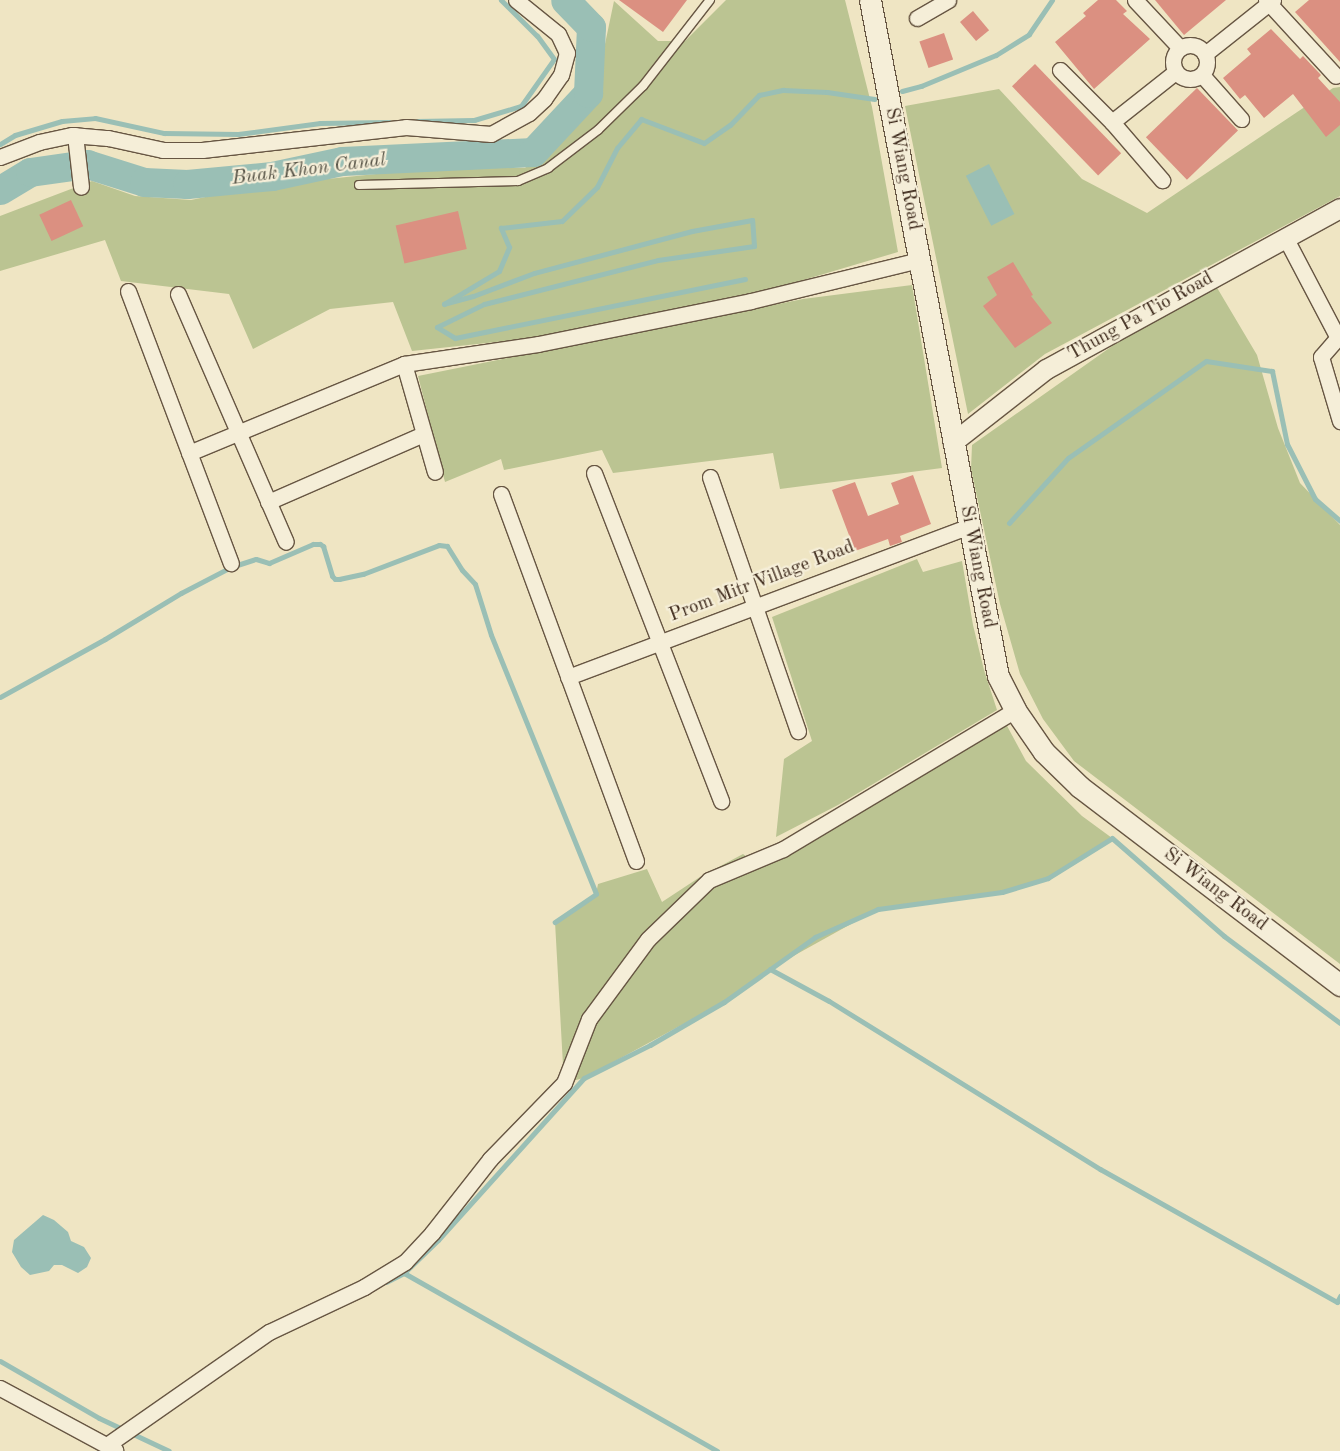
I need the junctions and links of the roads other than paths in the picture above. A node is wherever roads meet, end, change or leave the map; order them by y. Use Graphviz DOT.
graph roads {
  1 [pos="516,0"];
  2 [pos="710,0"];
  3 [pos="870,0"];
  4 [pos="948,0"];
  5 [pos="1135,0"];
  6 [pos="1269,1"];
  7 [pos="918,18"];
  8 [pos="1180,48"];
  9 [pos="1205,54"];
  10 [pos="1060,70"];
  11 [pos="1175,72"];
  12 [pos="1202,75"];
  13 [pos="1336,76"];
  14 [pos="1241,119"];
  15 [pos="1112,122"];
  16 [pos="75,136"];
  17 [pos="0,157"];
  18 [pos="1162,180"];
  19 [pos="359,185"];
  20 [pos="81,187"];
  21 [pos="1340,208"];
  22 [pos="1285,238"];
  23 [pos="919,260"];
  24 [pos="128,291"];
  25 [pos="178,294"];
  26 [pos="1339,335"];
  27 [pos="404,364"];
  28 [pos="1340,421"];
  29 [pos="238,433"];
  30 [pos="424,434"];
  31 [pos="953,442"];
  32 [pos="189,453"];
  33 [pos="435,472"];
  34 [pos="594,473"];
  35 [pos="710,477"];
  36 [pos="501,494"];
  37 [pos="268,502"];
  38 [pos="970,526"];
  39 [pos="286,542"];
  40 [pos="231,563"];
  41 [pos="756,606"];
  42 [pos="659,642"];
  43 [pos="568,677"];
  44 [pos="1015,710"];
  45 [pos="798,731"];
  46 [pos="721,801"];
  47 [pos="636,861"];
  48 [pos="1340,985"];
  49 [pos="0,1388"];
  50 [pos="112,1448"];
  1 -- 16 [label="street"];
  2 -- 19 [label="lane"];
  3 -- 23 [label="main road, Si Wiang Road"];
  4 -- 7 [label="street"];
  5 -- 8 [label="street"];
  6 -- 9 [label="street"];
  6 -- 13 [label="street"];
  8 -- 9 [label="street"];
  8 -- 11 [label="street"];
  9 -- 12 [label="street"];
  10 -- 15 [label="street"];
  11 -- 12 [label="street"];
  11 -- 15 [label="street"];
  12 -- 14 [label="street"];
  15 -- 18 [label="street"];
  16 -- 17 [label="street"];
  16 -- 20 [label="street"];
  21 -- 22 [label="street, Thung Pa Tio Road"];
  22 -- 26 [label="street"];
  22 -- 31 [label="street, Thung Pa Tio Road"];
  23 -- 27 [label="street"];
  23 -- 31 [label="main road, Si Wiang Road"];
  24 -- 32 [label="street"];
  25 -- 29 [label="street"];
  26 -- 28 [label="street"];
  27 -- 29 [label="street"];
  27 -- 30 [label="street"];
  29 -- 32 [label="street"];
  29 -- 37 [label="street"];
  30 -- 33 [label="street"];
  30 -- 37 [label="street"];
  31 -- 38 [label="main road, Si Wiang Road"];
  32 -- 40 [label="street"];
  34 -- 42 [label="street"];
  35 -- 41 [label="street"];
  36 -- 43 [label="street"];
  37 -- 39 [label="street"];
  38 -- 41 [label="street, Prom Mitr Village Road"];
  38 -- 44 [label="main road, Si Wiang Road"];
  41 -- 42 [label="street, Prom Mitr Village Road"];
  41 -- 45 [label="street"];
  42 -- 43 [label="street, Prom Mitr Village Road"];
  42 -- 46 [label="street"];
  43 -- 47 [label="street"];
  44 -- 48 [label="main road, Si Wiang Road"];
  44 -- 50 [label="street"];
  49 -- 50 [label="street"];
}
